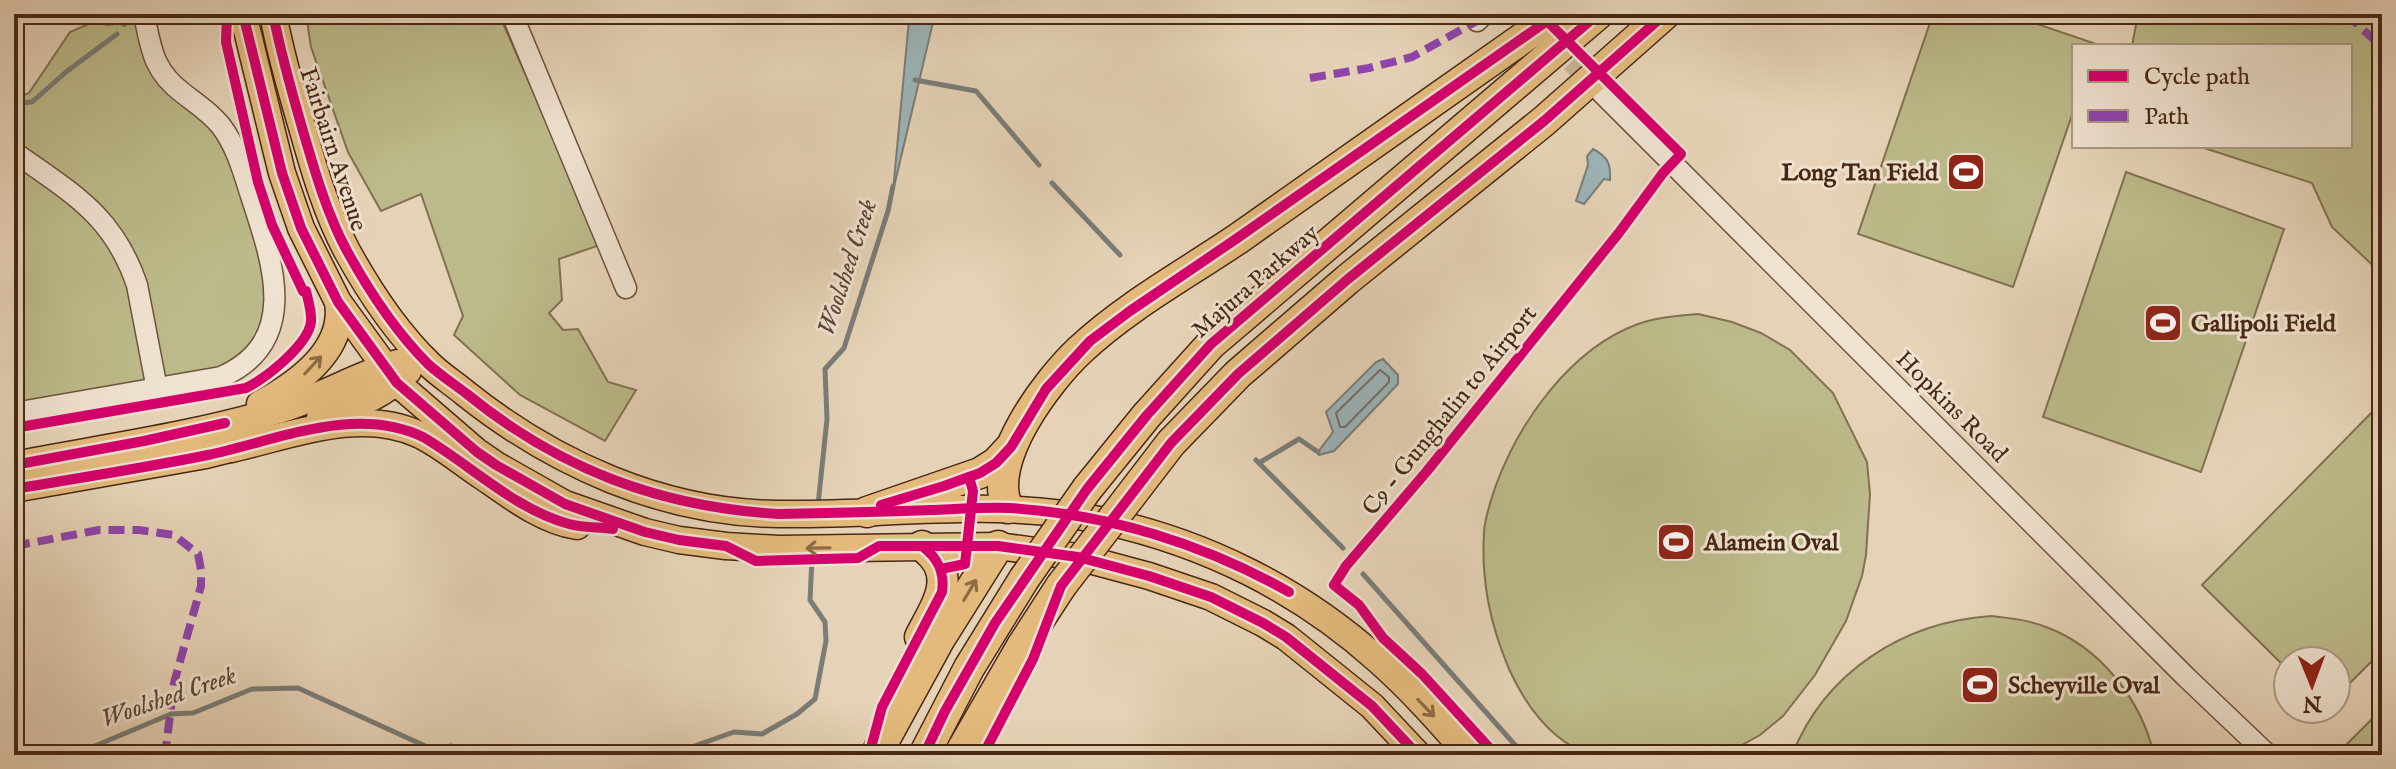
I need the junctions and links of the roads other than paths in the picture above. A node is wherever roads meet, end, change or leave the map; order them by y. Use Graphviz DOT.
graph roads {
  1 [pos="144,14"];
  2 [pos="243,14"];
  3 [pos="273,14"];
  4 [pos="512,14"];
  5 [pos="1598,14"];
  6 [pos="1665,14"];
  7 [pos="1535,16"];
  8 [pos="1601,92"];
  9 [pos="14,152"];
  10 [pos="626,288"];
  11 [pos="338,302"];
  12 [pos="422,357"];
  13 [pos="390,375"];
  14 [pos="157,389"];
  15 [pos="14,413"];
  16 [pos="225,423"];
  17 [pos="1011,447"];
  18 [pos="231,449"];
  19 [pos="14,465"];
  20 [pos="14,489"];
  21 [pos="863,512"];
  22 [pos="1013,514"];
  23 [pos="645,532"];
  24 [pos="922,546"];
  25 [pos="998,546"];
  26 [pos="1078,557"];
  27 [pos="1061,586"];
  28 [pos="869,755"];
  29 [pos="876,755"];
  30 [pos="924,755"];
  31 [pos="959,755"];
  32 [pos="983,755"];
  33 [pos="1418,755"];
  34 [pos="1469,755"];
  35 [pos="2268,755"];
  1 -- 14 [label="street"];
  2 -- 11 [label="main road, Fairbairn Avenue"];
  3 -- 12 [label="main road, Fairbairn Avenue"];
  4 -- 10 [label="street"];
  5 -- 30 [label="highway, Majura Parkway, bridge"];
  6 -- 27 [label="highway, bridge"];
  7 -- 17 [label="highway"];
  8 -- 35 [label="street, Hopkins Road"];
  9 -- 14 [label="street"];
  11 -- 13 [label="main road, Fairbairn Avenue"];
  16 -- 11 [label="main road, one-way"];
  12 -- 13 [label="main road"];
  12 -- 21 [label="main road, Fairbairn Avenue"];
  13 -- 16 [label="main road"];
  13 -- 18 [label="main road"];
  13 -- 23 [label="main road, Fairbairn Avenue"];
  14 -- 15 [label="street"];
  16 -- 19 [label="main road"];
  17 -- 21 [label="highway"];
  17 -- 22 [label="highway"];
  18 -- 20 [label="main road"];
  18 -- 23 [label="main road"];
  21 -- 22 [label="main road, Fairbairn Avenue"];
  22 -- 25 [label="main road"];
  22 -- 26 [label="main road"];
  22 -- 34 [label="main road, Fairbairn Avenue, one-way"];
  24 -- 23 [label="main road, Fairbairn Avenue, one-way"];
  24 -- 25 [label="main road, Fairbairn Avenue"];
  24 -- 28 [label="highway"];
  25 -- 26 [label="main road, Fairbairn Avenue"];
  29 -- 25 [label="highway, one-way"];
  26 -- 33 [label="main road, Fairbairn Avenue"];
  27 -- 31 [label="highway"];
  27 -- 32 [label="highway"];
}
